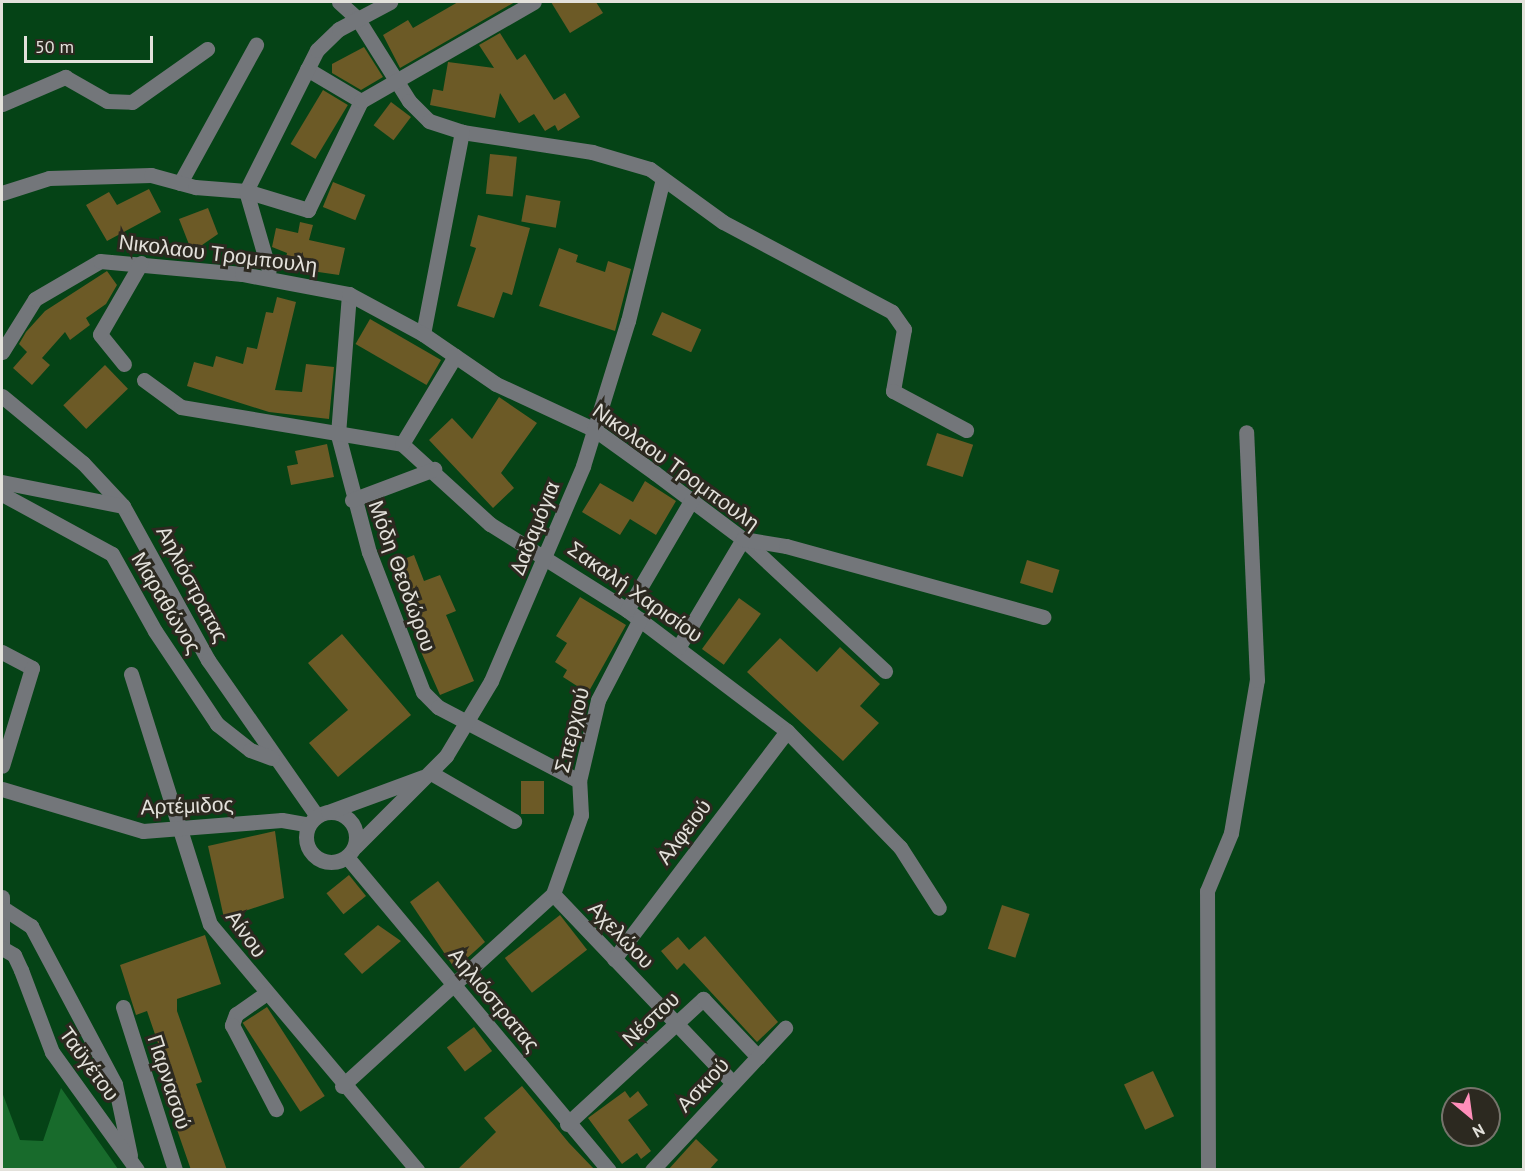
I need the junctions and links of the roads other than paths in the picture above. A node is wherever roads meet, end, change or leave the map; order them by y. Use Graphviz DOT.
graph roads {
  1 [pos="339,2"];
  2 [pos="356,2"];
  3 [pos="390,2"];
  4 [pos="534,2"];
  5 [pos="357,18"];
  6 [pos="256,45"];
  7 [pos="207,49"];
  8 [pos="307,69"];
  9 [pos="396,81"];
  10 [pos="361,101"];
  11 [pos="2,104"];
  12 [pos="462,132"];
  13 [pos="663,179"];
  14 [pos="180,183"];
  15 [pos="246,191"];
  16 [pos="2,193"];
  17 [pos="141,262"];
  18 [pos="269,270"];
  19 [pos="349,294"];
  20 [pos="423,334"];
  21 [pos="2,352"];
  22 [pos="455,356"];
  23 [pos="124,364"];
  24 [pos="144,380"];
  25 [pos="2,396"];
  26 [pos="595,430"];
  27 [pos="966,430"];
  28 [pos="1246,432"];
  29 [pos="338,435"];
  30 [pos="402,444"];
  31 [pos="434,470"];
  32 [pos="2,483"];
  33 [pos="2,494"];
  34 [pos="692,499"];
  35 [pos="352,500"];
  36 [pos="123,507"];
  37 [pos="743,539"];
  38 [pos="546,555"];
  39 [pos="634,614"];
  40 [pos="1043,617"];
  41 [pos="678,648"];
  42 [pos="2,652"];
  43 [pos="885,671"];
  44 [pos="131,674"];
  45 [pos="469,723"];
  46 [pos="787,731"];
  47 [pos="272,758"];
  48 [pos="2,766"];
  49 [pos="431,773"];
  50 [pos="579,781"];
  51 [pos="2,789"];
  52 [pos="318,818"];
  53 [pos="514,821"];
  54 [pos="179,830"];
  55 [pos="351,852"];
  56 [pos="553,894"];
  57 [pos="4,903"];
  58 [pos="939,908"];
  59 [pos="2,946"];
  60 [pos="614,959"];
  61 [pos="454,985"];
  62 [pos="265,994"];
  63 [pos="123,1007"];
  64 [pos="677,1024"];
  65 [pos="785,1028"];
  66 [pos="758,1057"];
  67 [pos="734,1083"];
  68 [pos="342,1086"];
  69 [pos="276,1109"];
  70 [pos="567,1124"];
  71 [pos="130,1155"];
  72 [pos="138,1170"];
  73 [pos="175,1170"];
  74 [pos="417,1170"];
  75 [pos="609,1170"];
  76 [pos="652,1170"];
  77 [pos="1208,1170"];
  1 -- 5 [label="street"];
  2 -- 5 [label="street"];
  3 -- 5 [label="street"];
  4 -- 9 [label="street"];
  5 -- 8 [label="street"];
  5 -- 9 [label="street"];
  6 -- 14 [label="street"];
  7 -- 11 [label="street"];
  8 -- 10 [label="street"];
  8 -- 15 [label="street"];
  9 -- 10 [label="street"];
  9 -- 12 [label="street"];
  10 -- 15 [label="street"];
  12 -- 13 [label="street"];
  12 -- 20 [label="street"];
  13 -- 26 [label="street, Δαδαμόγια"];
  13 -- 27 [label="street"];
  14 -- 15 [label="street"];
  14 -- 16 [label="street"];
  15 -- 18 [label="street"];
  17 -- 19 [label="street, Νικολαου Τρομπουλη"];
  17 -- 21 [label="street, Νικολαου Τρομπουλη"];
  17 -- 23 [label="street"];
  19 -- 20 [label="street, Νικολαου Τρομπουλη"];
  19 -- 29 [label="street, Μόδη Θεοδώρου"];
  20 -- 22 [label="street, Νικολαου Τρομπουλη"];
  22 -- 26 [label="street, Νικολαου Τρομπουλη"];
  22 -- 30 [label="street"];
  24 -- 29 [label="street"];
  25 -- 36 [label="street, Αηλιόστρατας"];
  26 -- 34 [label="street, Νικολαου Τρομπουλη"];
  26 -- 38 [label="street, Δαδαμόγια"];
  28 -- 77 [label="street"];
  29 -- 30 [label="street"];
  29 -- 35 [label="street, Μόδη Θεοδώρου"];
  30 -- 31 [label="street, Σακαλή Χαρισίου"];
  31 -- 35 [label="street"];
  31 -- 38 [label="street, Σακαλή Χαρισίου"];
  32 -- 36 [label="street"];
  33 -- 47 [label="street, Μαραθώνος"];
  34 -- 37 [label="street, Νικολαου Τρομπουλη"];
  34 -- 39 [label="street, Σπερχιού"];
  35 -- 45 [label="street, Μόδη Θεοδώρου"];
  36 -- 47 [label="street, Αηλιόστρατας"];
  37 -- 40 [label="street"];
  37 -- 41 [label="street"];
  37 -- 43 [label="street, Νικολαου Τρομπουλη"];
  38 -- 39 [label="street, Σακαλή Χαρισίου"];
  38 -- 45 [label="street, Δαδαμόγια"];
  39 -- 41 [label="street, Σακαλή Χαρισίου"];
  39 -- 50 [label="street, Σπερχιού"];
  41 -- 46 [label="street, Σακαλή Χαρισίου"];
  42 -- 48 [label="street"];
  44 -- 54 [label="street, Αίνου"];
  45 -- 49 [label="street, Δαδαμόγια"];
  45 -- 50 [label="street, Μόδη Θεοδώρου"];
  46 -- 58 [label="street, Σακαλή Χαρισίου"];
  46 -- 60 [label="street, Αλφειού"];
  47 -- 52 [label="street, Αηλιόστρατας"];
  49 -- 52 [label="street, Αρτέμιδος"];
  49 -- 53 [label="street"];
  49 -- 55 [label="street, Δαδαμόγια"];
  50 -- 56 [label="street, Σπερχιού"];
  51 -- 54 [label="street, Αρτέμιδος"];
  52 -- 54 [label="street, Αρτέμιδος"];
  52 -- 55 [label="street, Αηλιόστρατας"];
  52 -- 55 [label="street"];
  54 -- 62 [label="street, Αίνου"];
  55 -- 61 [label="street, Αηλιόστρατας"];
  56 -- 60 [label="street, Αχελώου"];
  56 -- 61 [label="street, Σπερχιού"];
  57 -- 59 [label="street"];
  57 -- 71 [label="street"];
  59 -- 71 [label="street, Ταϋγέτου"];
  60 -- 64 [label="street, Αχελώου"];
  61 -- 68 [label="street, Σπερχιού"];
  61 -- 70 [label="street, Αηλιόστρατας"];
  62 -- 68 [label="street, Αίνου"];
  62 -- 69 [label="street"];
  63 -- 73 [label="street, Παρνασού"];
  64 -- 66 [label="street, Νέστου"];
  64 -- 67 [label="street, Αχελώου"];
  64 -- 70 [label="street, Νέστου"];
  65 -- 66 [label="street, Ασκιού"];
  66 -- 67 [label="street, Ασκιού"];
  67 -- 76 [label="street, Ασκιού"];
  68 -- 74 [label="street, Αίνου"];
  70 -- 75 [label="street, Αηλιόστρατας"];
  71 -- 72 [label="street, Ταϋγέτου"];
}
